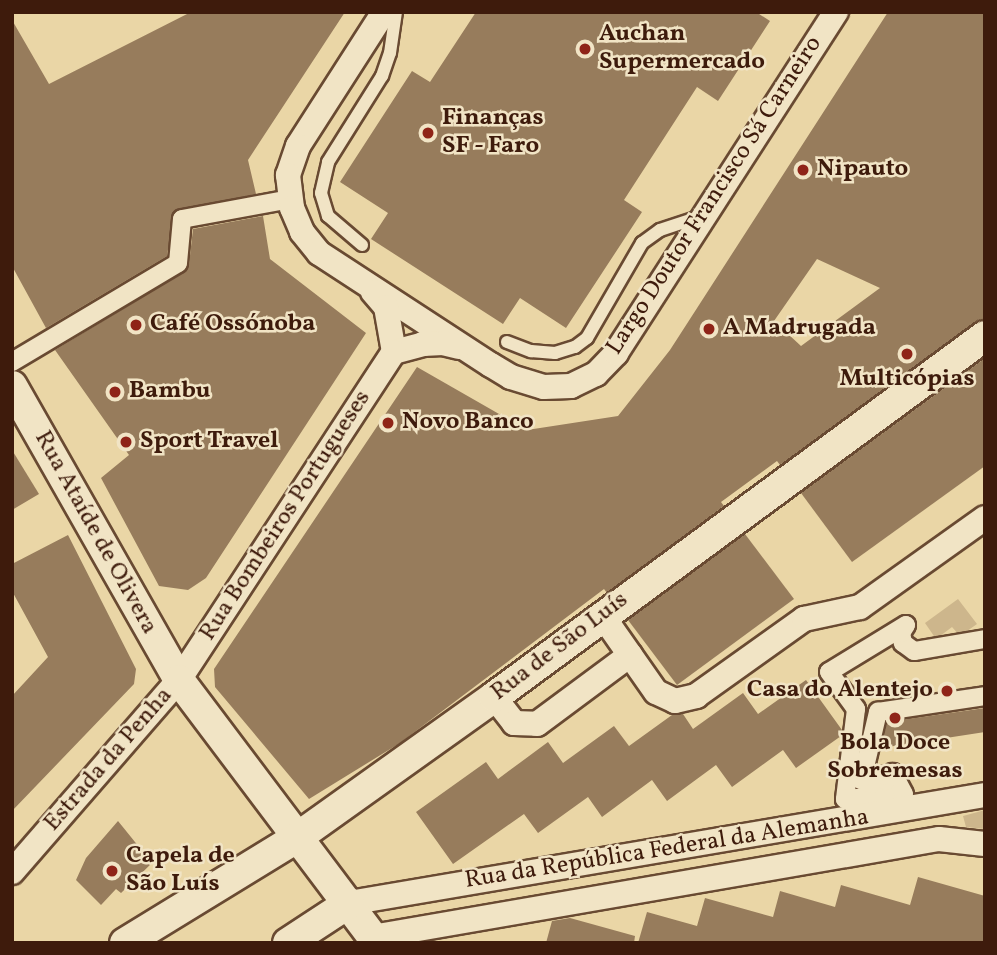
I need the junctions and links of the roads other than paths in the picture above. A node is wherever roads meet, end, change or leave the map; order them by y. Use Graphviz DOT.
graph roads {
  1 [pos="384,12"];
  2 [pos="396,12"];
  3 [pos="832,17"];
  4 [pos="291,199"];
  5 [pos="705,215"];
  6 [pos="362,245"];
  7 [pos="367,285"];
  8 [pos="985,336"];
  9 [pos="507,342"];
  10 [pos="467,349"];
  11 [pos="394,352"];
  12 [pos="12,362"];
  13 [pos="16,400"];
  14 [pos="985,518"];
  15 [pos="602,615"];
  16 [pos="985,639"];
  17 [pos="630,655"];
  18 [pos="179,680"];
  19 [pos="985,696"];
  20 [pos="494,697"];
  21 [pos="985,795"];
  22 [pos="298,837"];
  23 [pos="985,844"];
  24 [pos="12,872"];
  25 [pos="349,904"];
  26 [pos="374,940"];
  27 [pos="125,943"];
  28 [pos="288,943"];
  1 -- 4 [label="street, Largo Doutor Francisco Sá Carneiro"];
  2 -- 6 [label="lane"];
  3 -- 5 [label="street, Largo Doutor Francisco Sá Carneiro"];
  4 -- 7 [label="street, Largo Doutor Francisco Sá Carneiro"];
  4 -- 12 [label="street"];
  5 -- 9 [label="lane"];
  5 -- 10 [label="street, Largo Doutor Francisco Sá Carneiro"];
  7 -- 10 [label="street, Largo Doutor Francisco Sá Carneiro"];
  7 -- 11 [label="street"];
  8 -- 15 [label="street, Rua de São Luís"];
  10 -- 11 [label="street"];
  11 -- 18 [label="street, Rua Bombeiros Portugueses"];
  13 -- 18 [label="street, Rua Ataíde de Olivera"];
  14 -- 17 [label="street"];
  15 -- 17 [label="street"];
  15 -- 20 [label="street, Rua de São Luís"];
  16 -- 19 [label="street"];
  17 -- 20 [label="street"];
  18 -- 22 [label="street, Rua Ataíde de Olivera"];
  18 -- 24 [label="street, Estrada da Penha"];
  20 -- 22 [label="street, Rua de São Luís"];
  21 -- 25 [label="street, Rua da República Federal da Alemanha"];
  22 -- 25 [label="street, Rua Ataíde de Olivera"];
  22 -- 27 [label="street, Rua de São Luís"];
  23 -- 26 [label="street, Rua da República Federal da Alemanha"];
  25 -- 26 [label="street, Rua Ataíde de Olivera"];
  25 -- 28 [label="street"];
}
